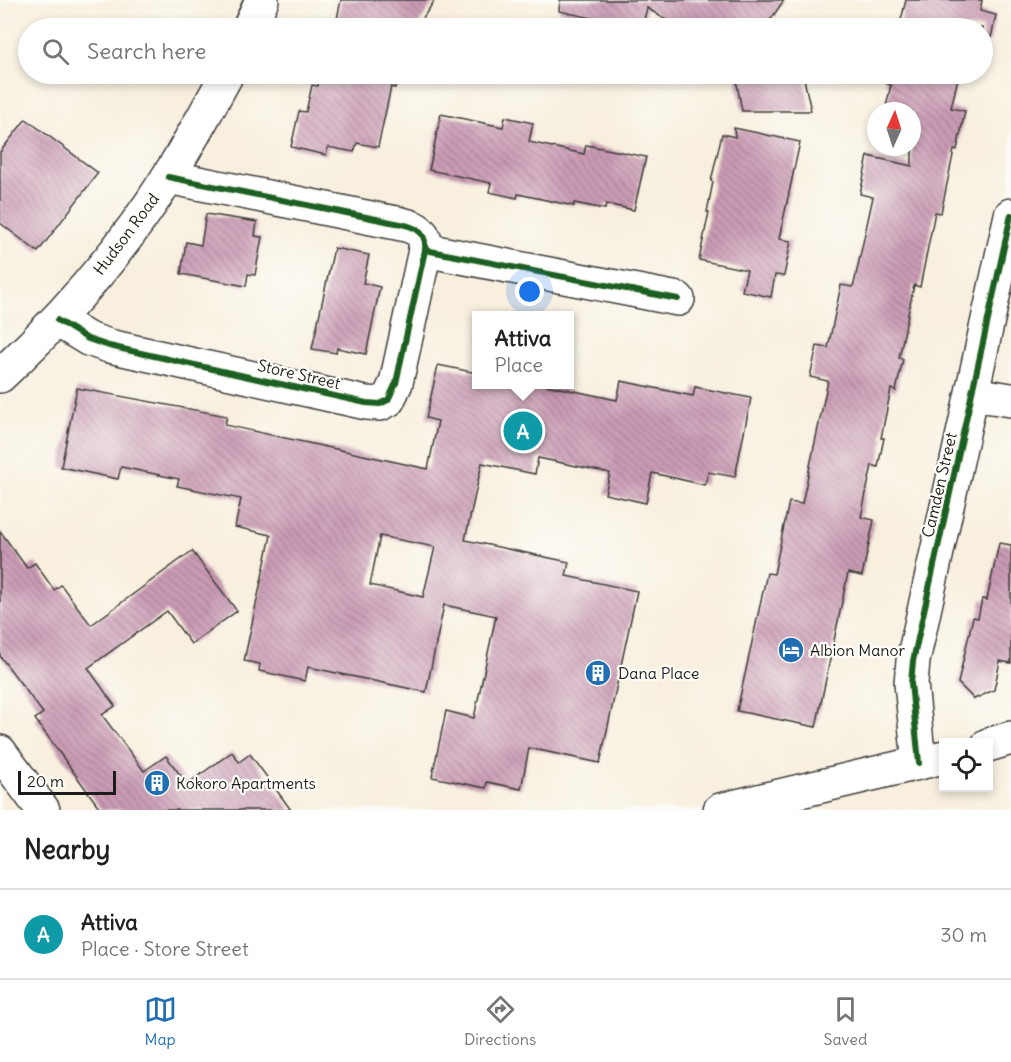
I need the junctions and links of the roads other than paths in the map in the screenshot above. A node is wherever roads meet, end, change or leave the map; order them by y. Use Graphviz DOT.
graph roads {
  1 [pos="262,0"];
  2 [pos="254,18"];
  3 [pos="220,84"];
  4 [pos="168,177"];
  5 [pos="1011,215"];
  6 [pos="425,250"];
  7 [pos="678,299"];
  8 [pos="57,320"];
  9 [pos="0,376"];
  10 [pos="973,394"];
  11 [pos="1011,400"];
  12 [pos="1011,738"];
  13 [pos="993,743"];
  14 [pos="0,752"];
  15 [pos="931,760"];
  16 [pos="43,810"];
  17 [pos="720,810"];
  1 -- 2 [label="main road"];
  3 -- 4 [label="main road, Hudson Road"];
  4 -- 6 [label="main road"];
  4 -- 8 [label="main road, Hudson Road"];
  5 -- 10 [label="main road, Camden Street"];
  6 -- 7 [label="main road"];
  6 -- 8 [label="main road, Store Street"];
  8 -- 9 [label="main road, Hudson Road"];
  10 -- 11 [label="main road"];
  10 -- 15 [label="main road, Camden Street"];
  12 -- 13 [label="main road"];
  14 -- 16 [label="main road"];
  15 -- 17 [label="main road"];
}
